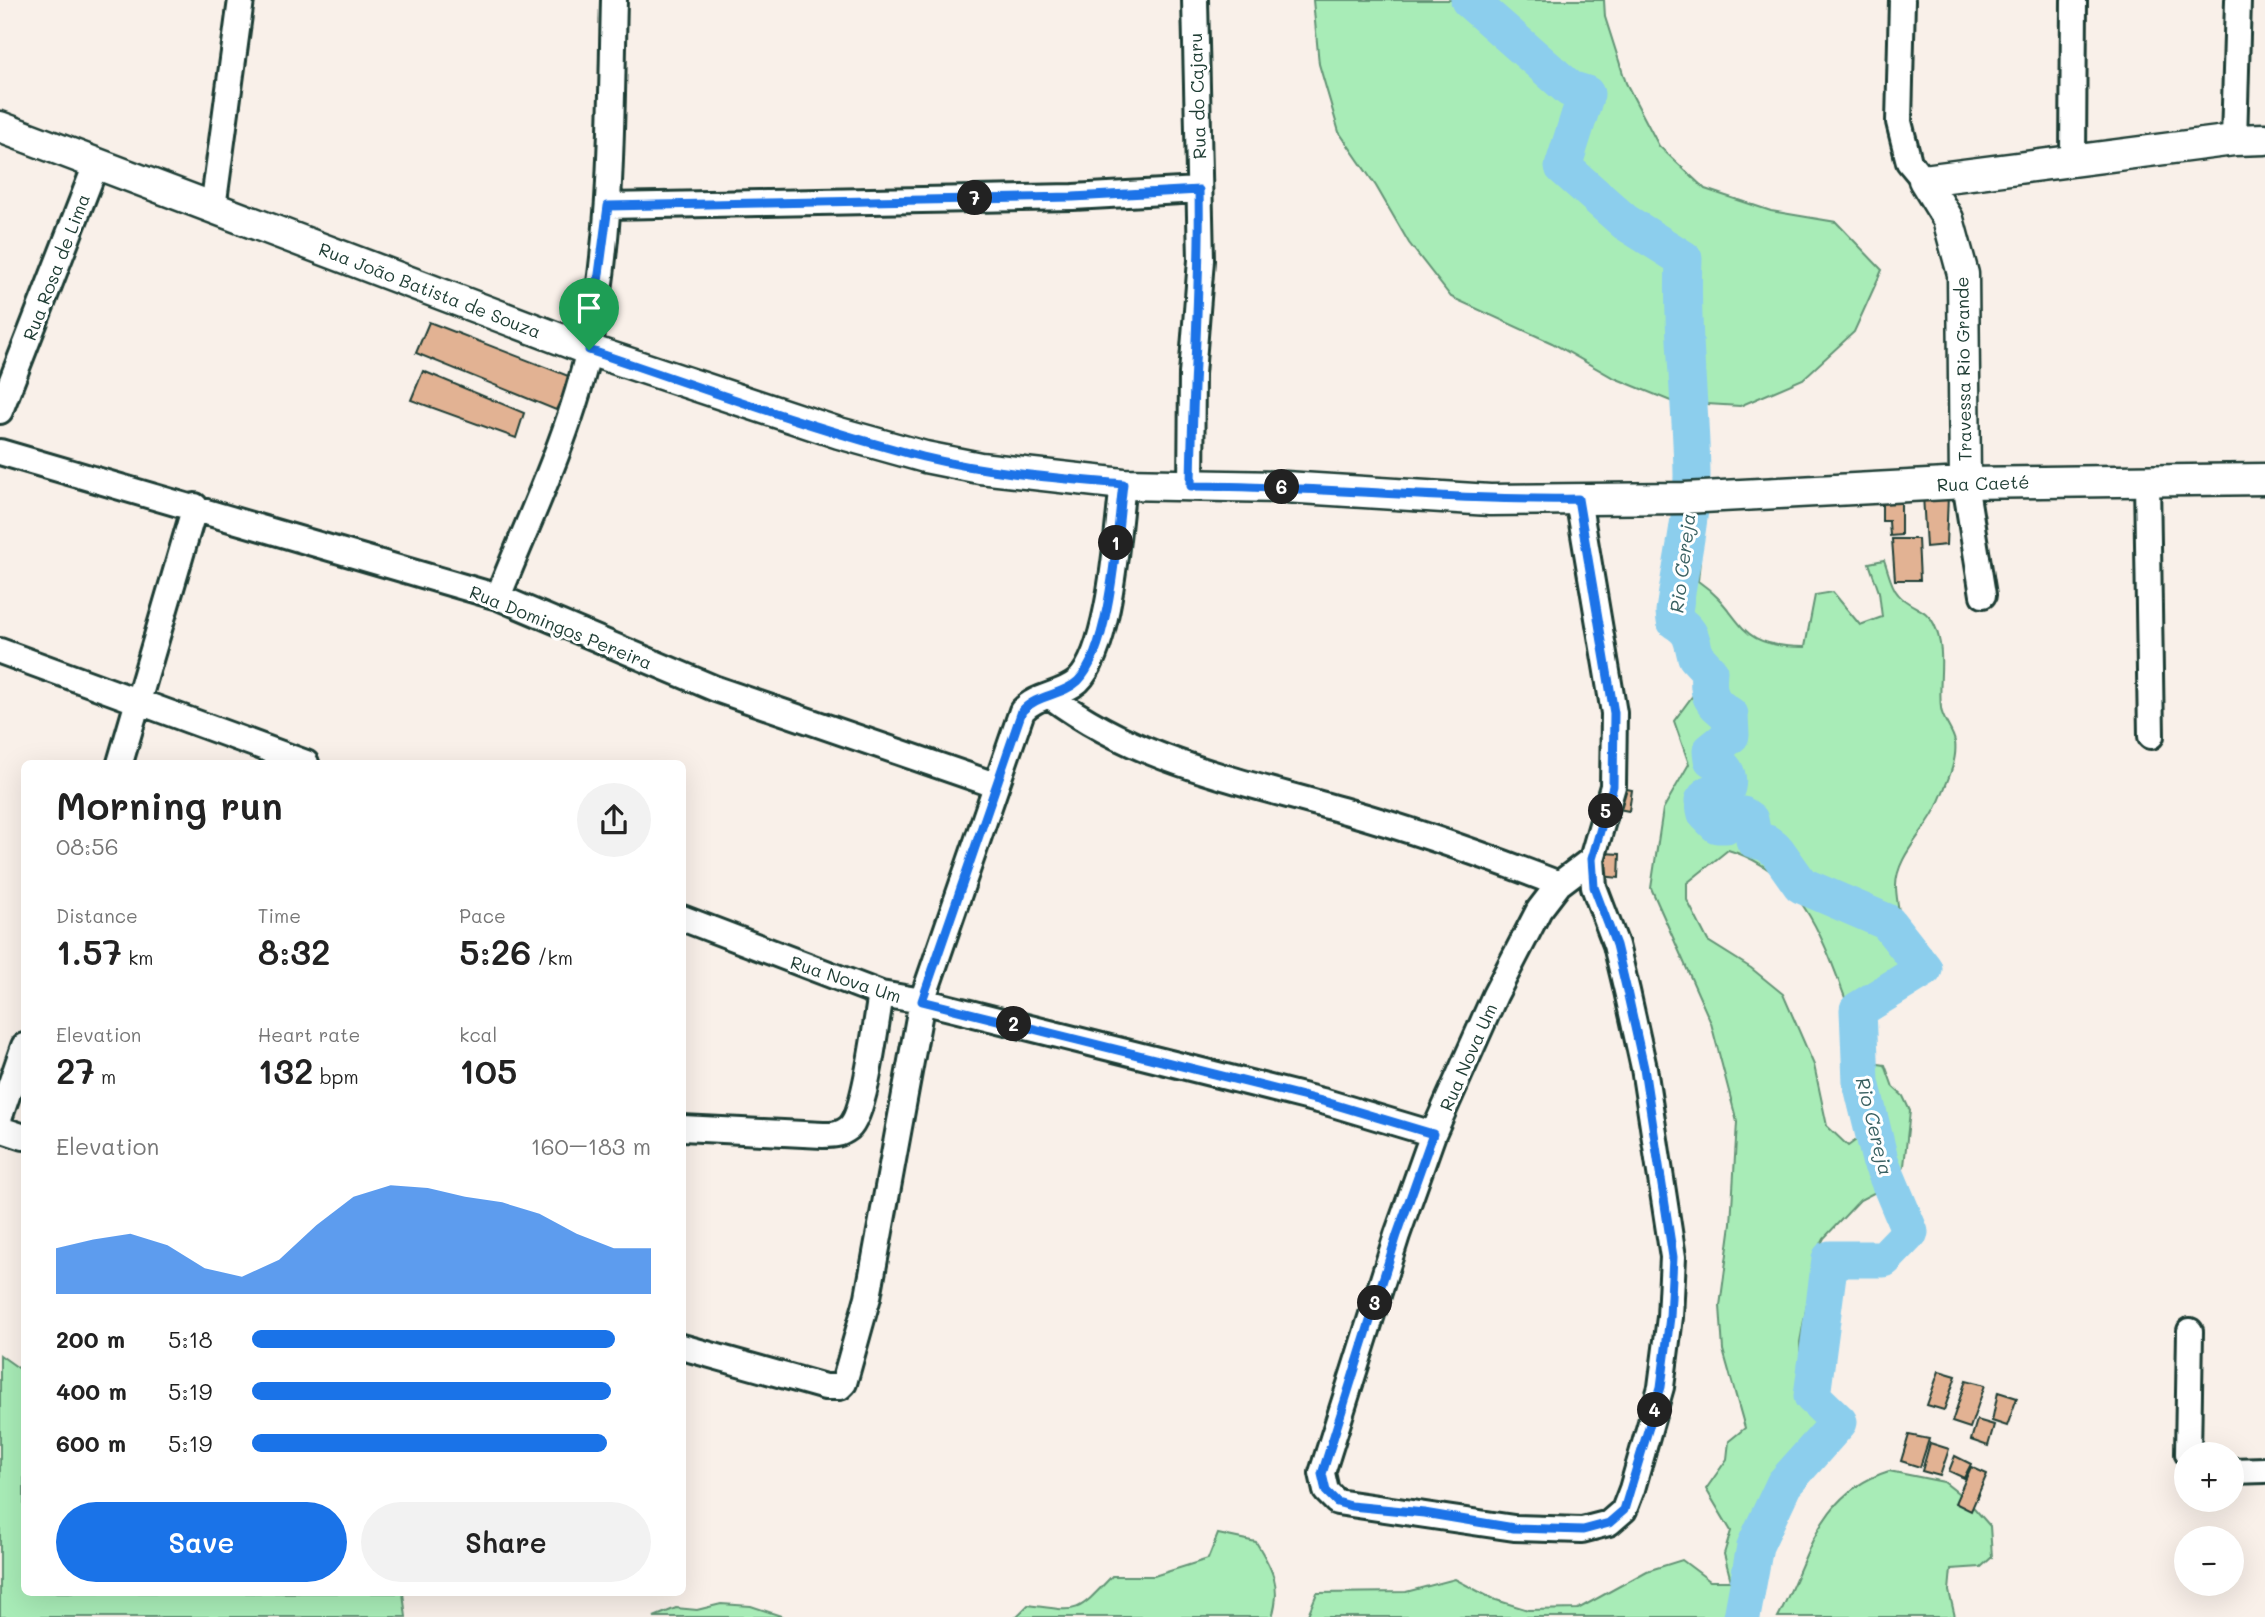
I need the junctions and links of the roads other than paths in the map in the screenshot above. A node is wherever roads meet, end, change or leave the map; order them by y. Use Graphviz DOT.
graph roads {
  1 [pos="241,0"];
  2 [pos="614,0"];
  3 [pos="1195,0"];
  4 [pos="1902,0"];
  5 [pos="2074,0"];
  6 [pos="2238,0"];
  7 [pos="0,127"];
  8 [pos="2265,139"];
  9 [pos="2234,140"];
  10 [pos="2073,159"];
  11 [pos="97,162"];
  12 [pos="1924,180"];
  13 [pos="1199,190"];
  14 [pos="608,206"];
  15 [pos="213,208"];
  16 [pos="589,350"];
  17 [pos="0,411"];
  18 [pos="0,452"];
  19 [pos="2265,479"];
  20 [pos="2147,480"];
  21 [pos="1965,483"];
  22 [pos="1123,484"];
  23 [pos="1191,486"];
  24 [pos="1692,498"];
  25 [pos="1578,499"];
  26 [pos="195,506"];
  27 [pos="1983,595"];
  28 [pos="499,597"];
  29 [pos="0,651"];
  30 [pos="1050,696"];
  31 [pos="140,700"];
  32 [pos="2151,736"];
  33 [pos="121,760"];
  34 [pos="298,760"];
  35 [pos="995,785"];
  36 [pos="1592,859"];
  37 [pos="1559,884"];
  38 [pos="686,920"];
  39 [pos="881,994"];
  40 [pos="922,1001"];
  41 [pos="21,1055"];
  42 [pos="0,1116"];
  43 [pos="686,1128"];
  44 [pos="0,1129"];
  45 [pos="1433,1134"];
  46 [pos="21,1136"];
  47 [pos="2190,1331"];
  48 [pos="686,1348"];
  49 [pos="2188,1442"];
  50 [pos="2265,1470"];
  51 [pos="2244,1471"];
  1 -- 15 [label="street"];
  2 -- 14 [label="street"];
  3 -- 13 [label="street, Rua do Cajaru"];
  4 -- 12 [label="street"];
  5 -- 10 [label="street"];
  6 -- 9 [label="street"];
  7 -- 11 [label="street, Rua João Batista de Souza"];
  8 -- 9 [label="street"];
  9 -- 10 [label="street"];
  10 -- 12 [label="street"];
  11 -- 15 [label="street, Rua João Batista de Souza"];
  11 -- 17 [label="street, Rua Rosa de Lima"];
  12 -- 21 [label="street, Travessa Rio Grande"];
  13 -- 14 [label="street"];
  13 -- 23 [label="street, Rua do Cajaru"];
  14 -- 16 [label="street"];
  15 -- 16 [label="street, Rua João Batista de Souza"];
  16 -- 22 [label="street, Rua João Batista de Souza"];
  16 -- 28 [label="street"];
  18 -- 26 [label="street, Rua Domingos Pereira"];
  19 -- 20 [label="street, Rua Caeté"];
  20 -- 21 [label="street, Rua Caeté"];
  20 -- 32 [label="street"];
  21 -- 24 [label="street, Rua Caeté"];
  21 -- 27 [label="street"];
  22 -- 23 [label="street, Rua João Batista de Souza"];
  22 -- 30 [label="street"];
  23 -- 25 [label="street, Rua João Batista de Souza"];
  24 -- 25 [label="street, Rua João Batista de Souza"];
  25 -- 36 [label="street"];
  26 -- 28 [label="street, Rua Domingos Pereira"];
  26 -- 31 [label="street"];
  28 -- 35 [label="street, Rua Domingos Pereira"];
  29 -- 31 [label="street"];
  30 -- 35 [label="street"];
  30 -- 37 [label="street"];
  31 -- 33 [label="street"];
  31 -- 34 [label="street"];
  35 -- 40 [label="street"];
  36 -- 37 [label="street, Rua Nova Um"];
  36 -- 45 [label="street"];
  37 -- 45 [label="street, Rua Nova Um"];
  38 -- 39 [label="street, Rua Nova Um"];
  39 -- 40 [label="street, Rua Nova Um"];
  39 -- 43 [label="street"];
  40 -- 45 [label="street, Rua Nova Um"];
  40 -- 48 [label="street"];
  41 -- 42 [label="street"];
  44 -- 46 [label="street"];
  47 -- 49 [label="street"];
  50 -- 51 [label="street"];
}
